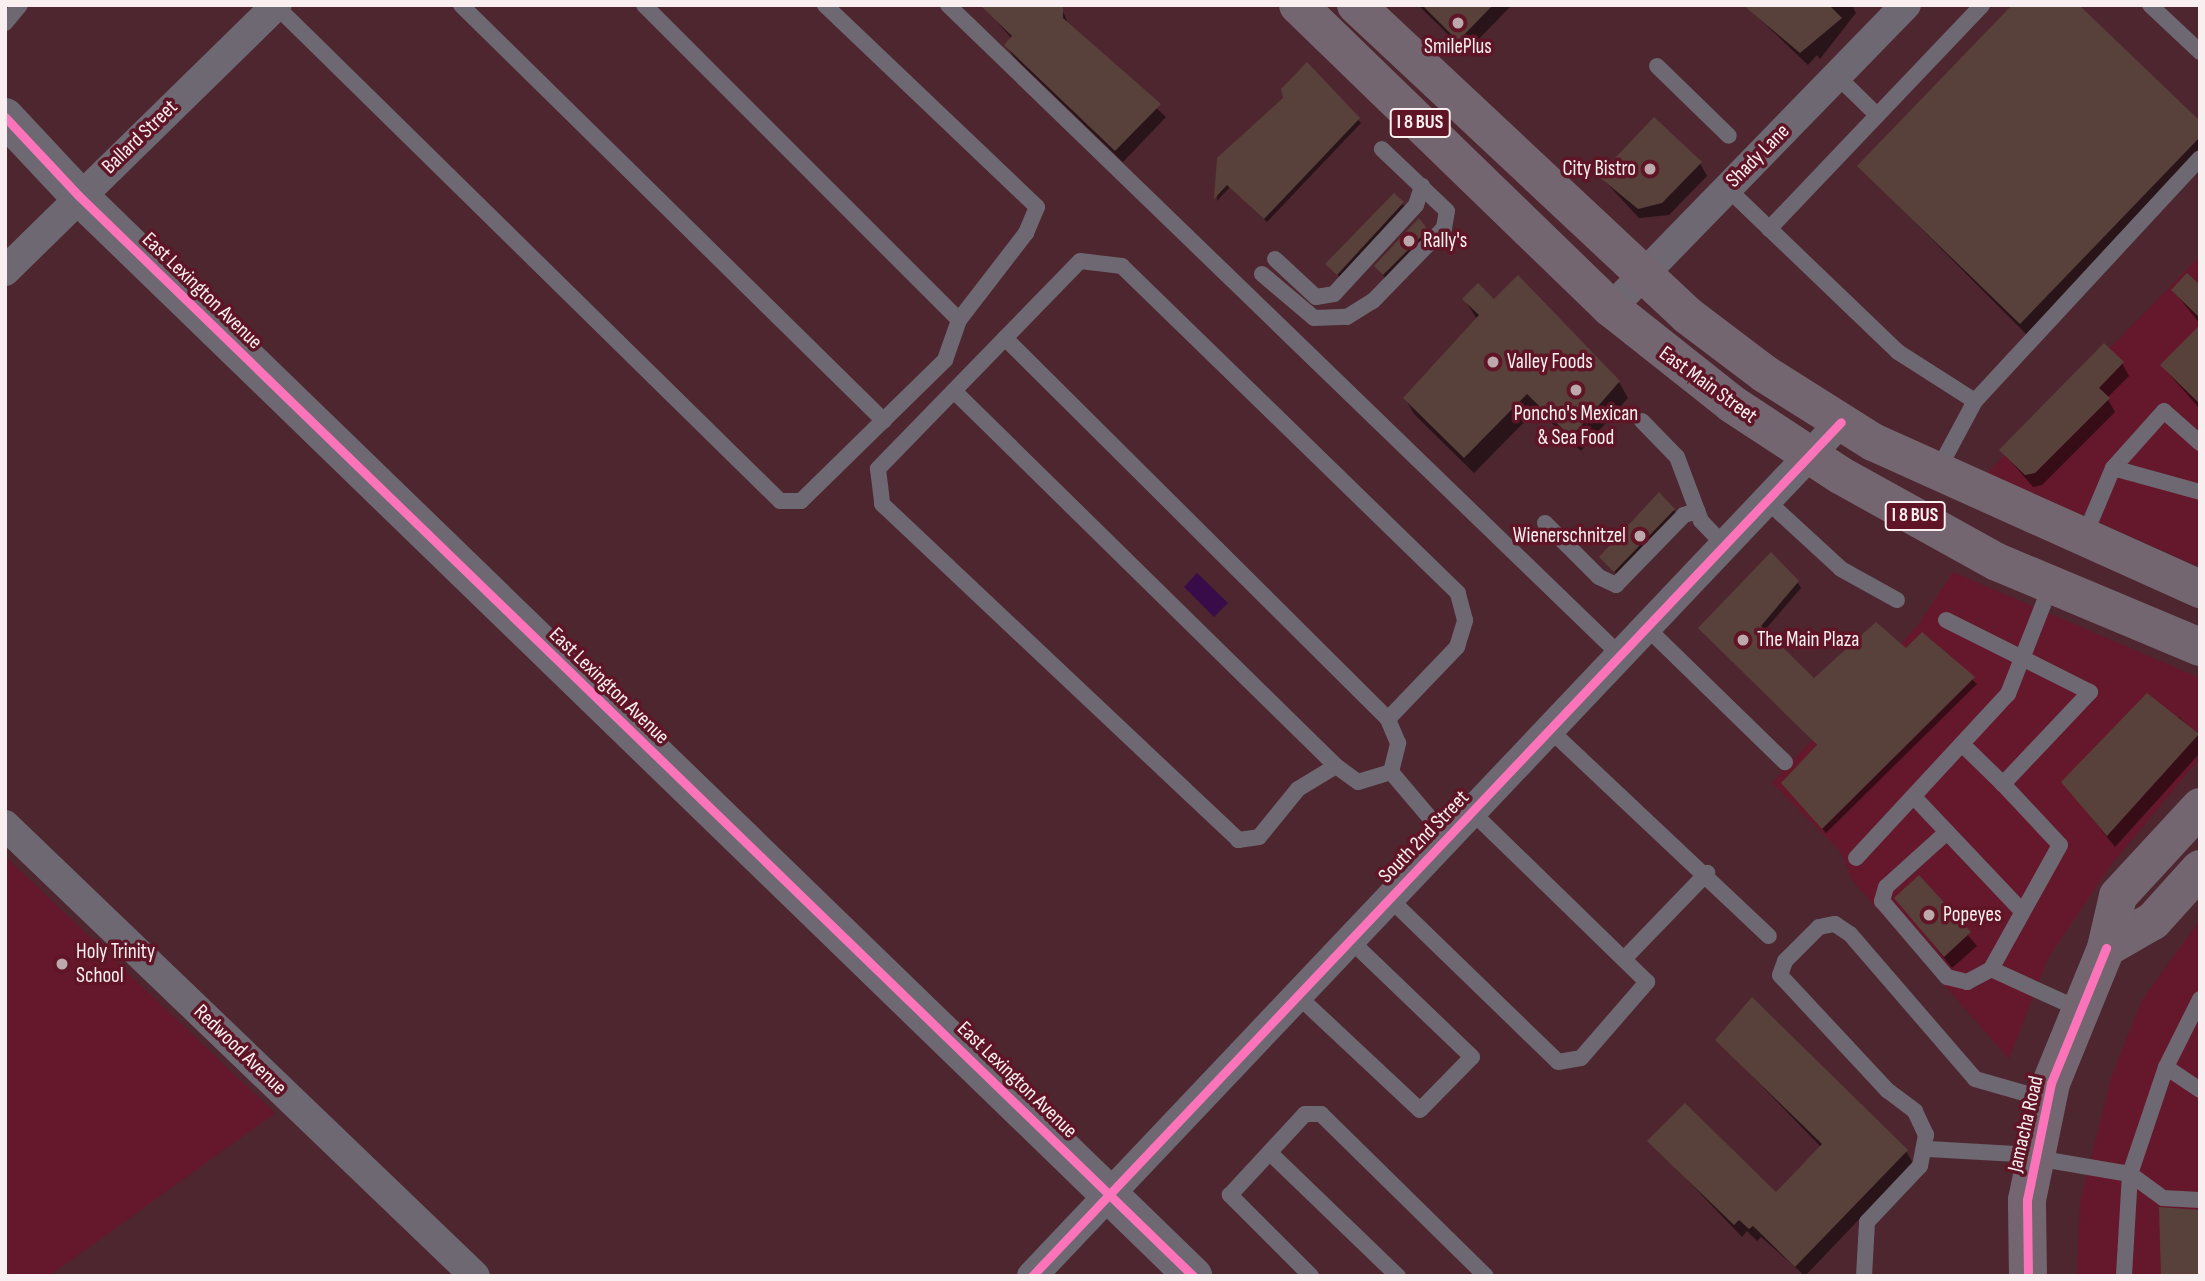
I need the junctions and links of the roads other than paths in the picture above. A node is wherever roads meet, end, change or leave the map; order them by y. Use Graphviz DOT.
graph roads {
  1 [pos="20,5"];
  2 [pos="277,5"];
  3 [pos="461,5"];
  4 [pos="644,5"];
  5 [pos="825,5"];
  6 [pos="948,5"];
  7 [pos="1298,5"];
  8 [pos="1356,5"];
  9 [pos="1906,5"];
  10 [pos="1982,5"];
  11 [pos="2150,5"];
  12 [pos="5,23"];
  13 [pos="2200,52"];
  14 [pos="1657,66"];
  15 [pos="1838,76"];
  16 [pos="1439,84"];
  17 [pos="1877,115"];
  18 [pos="1413,116"];
  19 [pos="5,117"];
  20 [pos="1729,136"];
  21 [pos="1382,149"];
  22 [pos="2200,158"];
  23 [pos="1422,186"];
  24 [pos="1727,188"];
  25 [pos="79,196"];
  26 [pos="1769,229"];
  27 [pos="1275,259"];
  28 [pos="5,271"];
  29 [pos="1262,274"];
  30 [pos="1644,274"];
  31 [pos="1611,308"];
  32 [pos="959,320"];
  33 [pos="1005,338"];
  34 [pos="954,391"];
  35 [pos="1975,401"];
  36 [pos="884,421"];
  37 [pos="1642,421"];
  38 [pos="1841,422"];
  39 [pos="2200,443"];
  40 [pos="1808,455"];
  41 [pos="2113,468"];
  42 [pos="1937,472"];
  43 [pos="2200,492"];
  44 [pos="1765,499"];
  45 [pos="1697,511"];
  46 [pos="1545,523"];
  47 [pos="2083,539"];
  48 [pos="1723,544"];
  49 [pos="2051,585"];
  50 [pos="2200,589"];
  51 [pos="1897,600"];
  52 [pos="1946,620"];
  53 [pos="1646,627"];
  54 [pos="2200,647"];
  55 [pos="1620,655"];
  56 [pos="2024,656"];
  57 [pos="1388,719"];
  58 [pos="1549,729"];
  59 [pos="1962,744"];
  60 [pos="1785,762"];
  61 [pos="1336,766"];
  62 [pos="1391,772"];
  63 [pos="2003,784"];
  64 [pos="1914,797"];
  65 [pos="2200,807"];
  66 [pos="1472,812"];
  67 [pos="5,825"];
  68 [pos="1947,832"];
  69 [pos="1447,838"];
  70 [pos="1856,858"];
  71 [pos="2200,869"];
  72 [pos="1707,873"];
  73 [pos="1389,898"];
  74 [pos="2021,910"];
  75 [pos="1769,936"];
  76 [pos="1350,940"];
  77 [pos="2106,948"];
  78 [pos="1624,959"];
  79 [pos="1992,969"];
  80 [pos="1297,995"];
  81 [pos="2200,999"];
  82 [pos="2081,1010"];
  83 [pos="2166,1067"];
  84 [pos="2200,1090"];
  85 [pos="2048,1100"];
  86 [pos="1928,1149"];
  87 [pos="1270,1153"];
  88 [pos="2036,1157"];
  89 [pos="2130,1174"];
  90 [pos="1109,1196"];
  91 [pos="2200,1200"];
  92 [pos="475,1276"];
  93 [pos="1032,1276"];
  94 [pos="1193,1276"];
  95 [pos="1311,1276"];
  96 [pos="1398,1276"];
  97 [pos="1486,1276"];
  98 [pos="1864,1276"];
  99 [pos="2028,1276"];
  100 [pos="2124,1276"];
  1 -- 12 [label="lane"];
  2 -- 25 [label="street, Ballard Street"];
  2 -- 36 [label="lane"];
  3 -- 36 [label="lane"];
  4 -- 32 [label="lane"];
  5 -- 32 [label="lane"];
  6 -- 55 [label="lane"];
  7 -- 18 [label="main road, East Main Street / I 8 BUS"];
  8 -- 16 [label="main road, East Main Street / I 8 BUS"];
  9 -- 15 [label="street, Shady Lane"];
  10 -- 17 [label="lane"];
  11 -- 13 [label="lane"];
  14 -- 20 [label="lane"];
  15 -- 17 [label="lane"];
  15 -- 24 [label="street, Shady Lane"];
  16 -- 18 [label="main road"];
  16 -- 30 [label="main road, East Main Street / I 8 BUS"];
  17 -- 26 [label="lane"];
  18 -- 31 [label="main road, East Main Street / I 8 BUS"];
  19 -- 25 [label="street, East Lexington Avenue"];
  21 -- 23 [label="lane"];
  22 -- 35 [label="lane"];
  23 -- 27 [label="lane"];
  23 -- 29 [label="lane"];
  24 -- 26 [label="lane"];
  24 -- 30 [label="street, Shady Lane"];
  25 -- 28 [label="street, Ballard Street"];
  25 -- 90 [label="street, East Lexington Avenue"];
  26 -- 35 [label="lane"];
  30 -- 31 [label="street, Shady Lane"];
  30 -- 38 [label="main road, East Main Street / I 8 BUS"];
  31 -- 40 [label="main road, East Main Street / I 8 BUS"];
  32 -- 36 [label="lane"];
  33 -- 34 [label="lane"];
  33 -- 57 [label="lane"];
  33 -- 57 [label="lane"];
  34 -- 61 [label="lane"];
  34 -- 61 [label="lane"];
  35 -- 42 [label="lane"];
  37 -- 45 [label="lane"];
  38 -- 40 [label="street, South 2nd Street"];
  38 -- 42 [label="main road, East Main Street / I 8 BUS"];
  39 -- 41 [label="lane"];
  40 -- 44 [label="street, South 2nd Street"];
  40 -- 49 [label="main road, East Main Street / I 8 BUS"];
  41 -- 43 [label="lane"];
  41 -- 47 [label="lane"];
  42 -- 47 [label="main road, East Main Street / I 8 BUS"];
  44 -- 48 [label="street, South 2nd Street"];
  44 -- 51 [label="lane"];
  45 -- 46 [label="lane"];
  45 -- 48 [label="lane"];
  47 -- 50 [label="main road, East Main Street / I 8 BUS"];
  48 -- 53 [label="street, South 2nd Street"];
  49 -- 54 [label="main road, East Main Street / I 8 BUS"];
  49 -- 56 [label="lane"];
  52 -- 56 [label="lane"];
  53 -- 55 [label="street, South 2nd Street"];
  53 -- 60 [label="lane"];
  55 -- 58 [label="street, South 2nd Street"];
  56 -- 59 [label="lane"];
  56 -- 63 [label="lane"];
  57 -- 62 [label="lane"];
  58 -- 66 [label="street, South 2nd Street"];
  58 -- 72 [label="lane"];
  59 -- 63 [label="lane"];
  59 -- 64 [label="lane"];
  61 -- 62 [label="lane"];
  62 -- 69 [label="lane"];
  63 -- 74 [label="lane"];
  64 -- 68 [label="lane"];
  64 -- 70 [label="lane"];
  65 -- 77 [label="main road, Jamacha Road"];
  66 -- 69 [label="street, South 2nd Street"];
  66 -- 78 [label="lane"];
  67 -- 92 [label="street, Redwood Avenue"];
  68 -- 74 [label="lane"];
  68 -- 79 [label="lane"];
  69 -- 73 [label="street, South 2nd Street"];
  71 -- 77 [label="main road"];
  72 -- 75 [label="lane"];
  72 -- 78 [label="lane"];
  73 -- 76 [label="street, South 2nd Street"];
  73 -- 78 [label="lane"];
  74 -- 79 [label="lane"];
  76 -- 80 [label="street, South 2nd Street"];
  76 -- 80 [label="lane"];
  77 -- 82 [label="main road, Jamacha Road"];
  79 -- 82 [label="lane"];
  80 -- 90 [label="street, South 2nd Street"];
  81 -- 83 [label="lane"];
  82 -- 85 [label="main road, Jamacha Road"];
  83 -- 84 [label="lane"];
  83 -- 89 [label="lane"];
  85 -- 86 [label="lane"];
  85 -- 88 [label="main road, Jamacha Road"];
  86 -- 88 [label="lane"];
  86 -- 98 [label="lane"];
  87 -- 95 [label="lane"];
  87 -- 96 [label="lane"];
  87 -- 97 [label="lane"];
  88 -- 89 [label="lane"];
  88 -- 99 [label="main road, Jamacha Road"];
  89 -- 91 [label="lane"];
  89 -- 100 [label="lane"];
  90 -- 93 [label="street, South 2nd Street"];
  90 -- 94 [label="street, East Lexington Avenue"];
}
